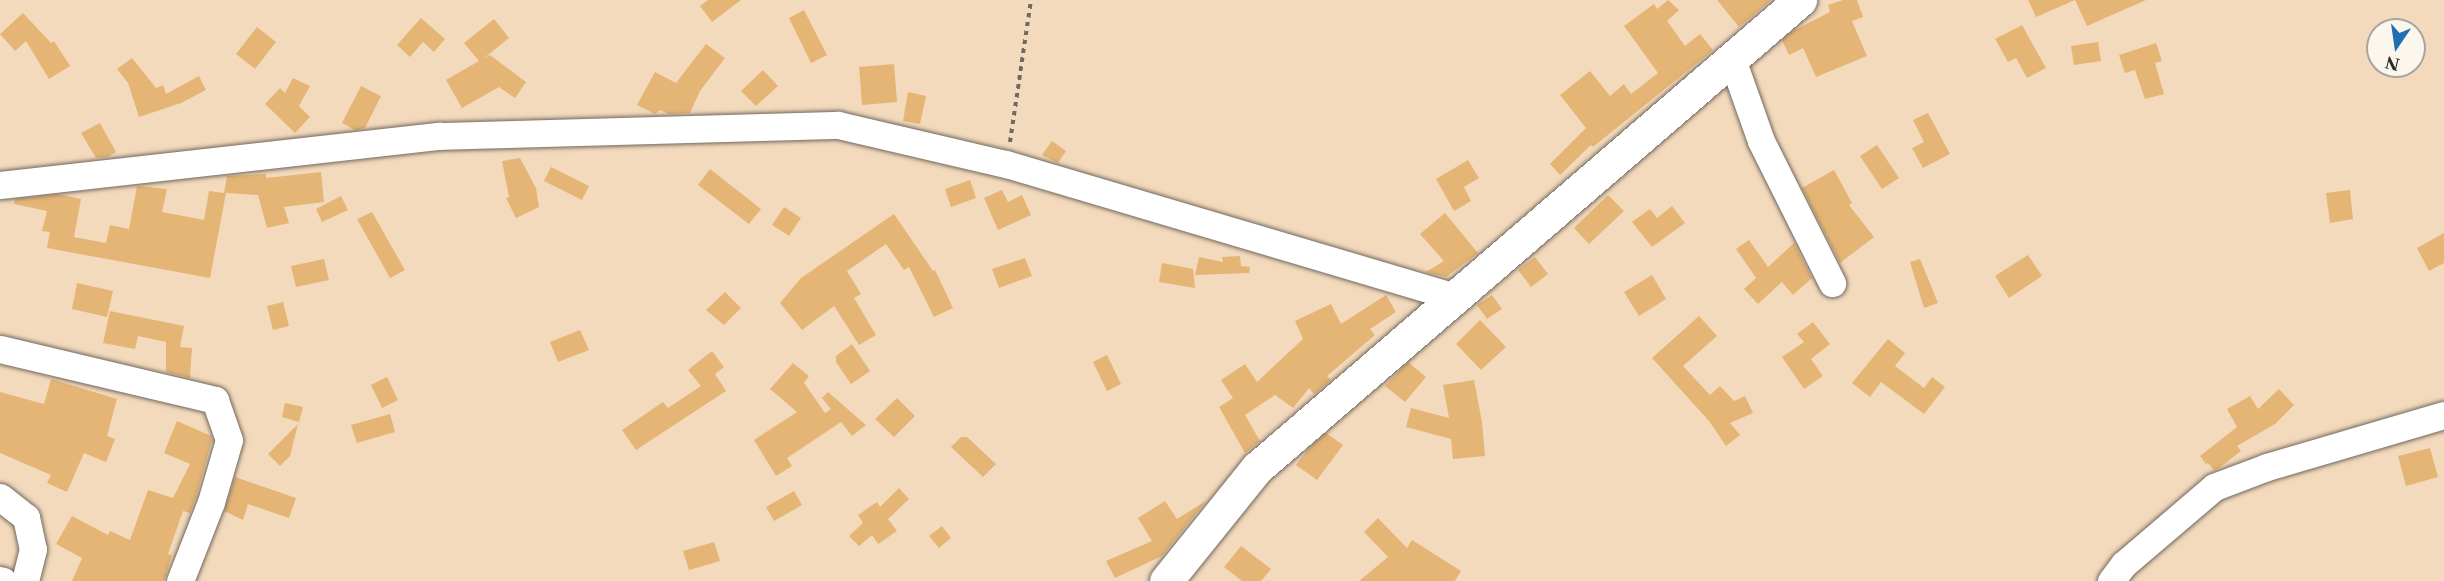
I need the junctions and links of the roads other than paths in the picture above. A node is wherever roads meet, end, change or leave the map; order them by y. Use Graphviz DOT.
graph roads {
  1 [pos="1800,0"];
  2 [pos="1732,59"];
  3 [pos="0,185"];
  4 [pos="1832,283"];
  5 [pos="1455,297"];
  6 [pos="0,349"];
  7 [pos="2444,415"];
  8 [pos="0,497"];
  9 [pos="25,581"];
  10 [pos="180,581"];
  11 [pos="1166,581"];
  12 [pos="2111,581"];
  1 -- 2 [label="main road"];
  2 -- 4 [label="street"];
  2 -- 5 [label="main road"];
  3 -- 5 [label="street"];
  5 -- 11 [label="main road"];
  6 -- 10 [label="street"];
  7 -- 12 [label="street"];
  8 -- 9 [label="street"];
}
